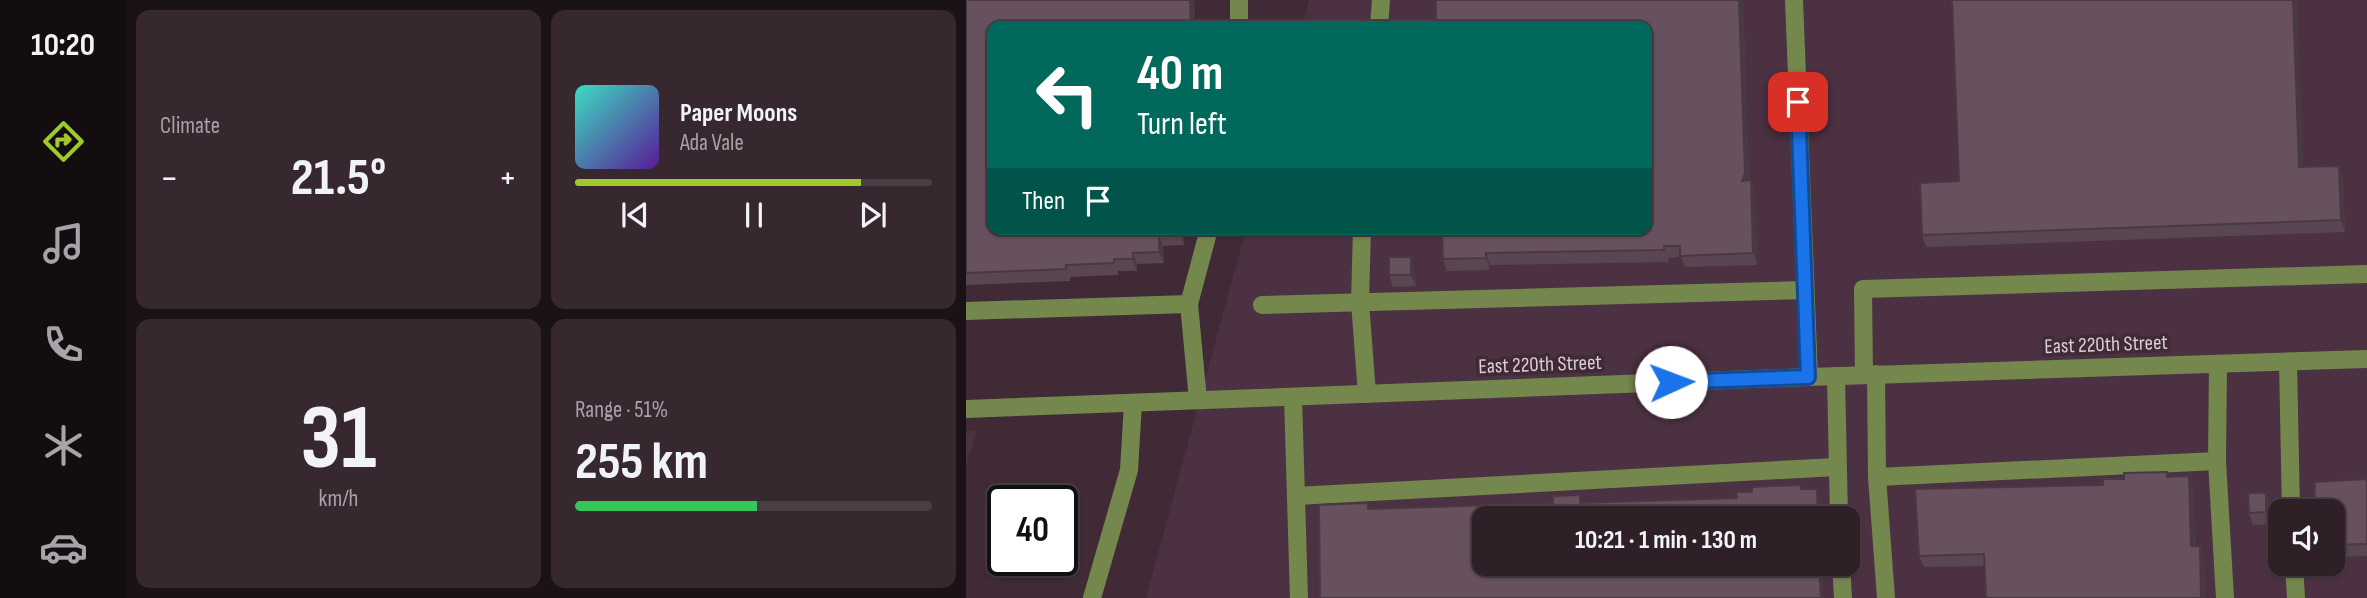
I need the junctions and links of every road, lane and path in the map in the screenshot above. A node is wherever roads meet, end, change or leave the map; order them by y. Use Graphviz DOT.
graph roads {
  1 [pos="1239,0"];
  2 [pos="1381,0"];
  3 [pos="1794,0"];
  4 [pos="1239,21"];
  5 [pos="1379,21"];
  6 [pos="1207,235"];
  7 [pos="1362,235"];
  8 [pos="2367,274"];
  9 [pos="1805,290"];
  10 [pos="1360,302"];
  11 [pos="1189,304"];
  12 [pos="1262,305"];
  13 [pos="966,311"];
  14 [pos="2367,359"];
  15 [pos="2288,362"];
  16 [pos="2218,364"];
  17 [pos="1870,374"];
  18 [pos="1836,376"];
  19 [pos="1808,377"];
  20 [pos="1367,394"];
  21 [pos="1293,397"];
  22 [pos="1198,400"];
  23 [pos="1133,402"];
  24 [pos="966,409"];
  25 [pos="2217,461"];
  26 [pos="1836,467"];
  27 [pos="1877,477"];
  28 [pos="1296,496"];
  29 [pos="2291,499"];
  30 [pos="1838,506"];
  31 [pos="1842,576"];
  32 [pos="2295,576"];
  33 [pos="1092,598"];
  34 [pos="1299,598"];
  35 [pos="1843,598"];
  36 [pos="1886,598"];
  37 [pos="2225,598"];
  38 [pos="2296,598"];
  1 -- 4 [label="street"];
  2 -- 5 [label="street"];
  3 -- 9 [label="street"];
  6 -- 11 [label="street"];
  7 -- 10 [label="street"];
  8 -- 17 [label="street"];
  9 -- 10 [label="street"];
  9 -- 19 [label="street"];
  10 -- 12 [label="street"];
  10 -- 20 [label="street"];
  11 -- 13 [label="street"];
  11 -- 22 [label="street"];
  14 -- 15 [label="street, East 220th Street"];
  15 -- 16 [label="street, East 220th Street"];
  15 -- 29 [label="street"];
  16 -- 17 [label="street, East 220th Street"];
  16 -- 25 [label="street"];
  17 -- 18 [label="street, East 220th Street"];
  17 -- 27 [label="street"];
  18 -- 19 [label="street, East 220th Street"];
  18 -- 26 [label="street"];
  19 -- 20 [label="street, East 220th Street"];
  20 -- 21 [label="street, East 220th Street"];
  21 -- 22 [label="street, East 220th Street"];
  21 -- 28 [label="street"];
  22 -- 23 [label="street, East 220th Street"];
  23 -- 24 [label="street, East 220th Street"];
  23 -- 33 [label="street"];
  25 -- 27 [label="street"];
  25 -- 37 [label="street"];
  26 -- 28 [label="street"];
  26 -- 30 [label="street"];
  27 -- 36 [label="street"];
  28 -- 34 [label="street"];
  31 -- 35 [label="street"];
  32 -- 38 [label="street"];
}
